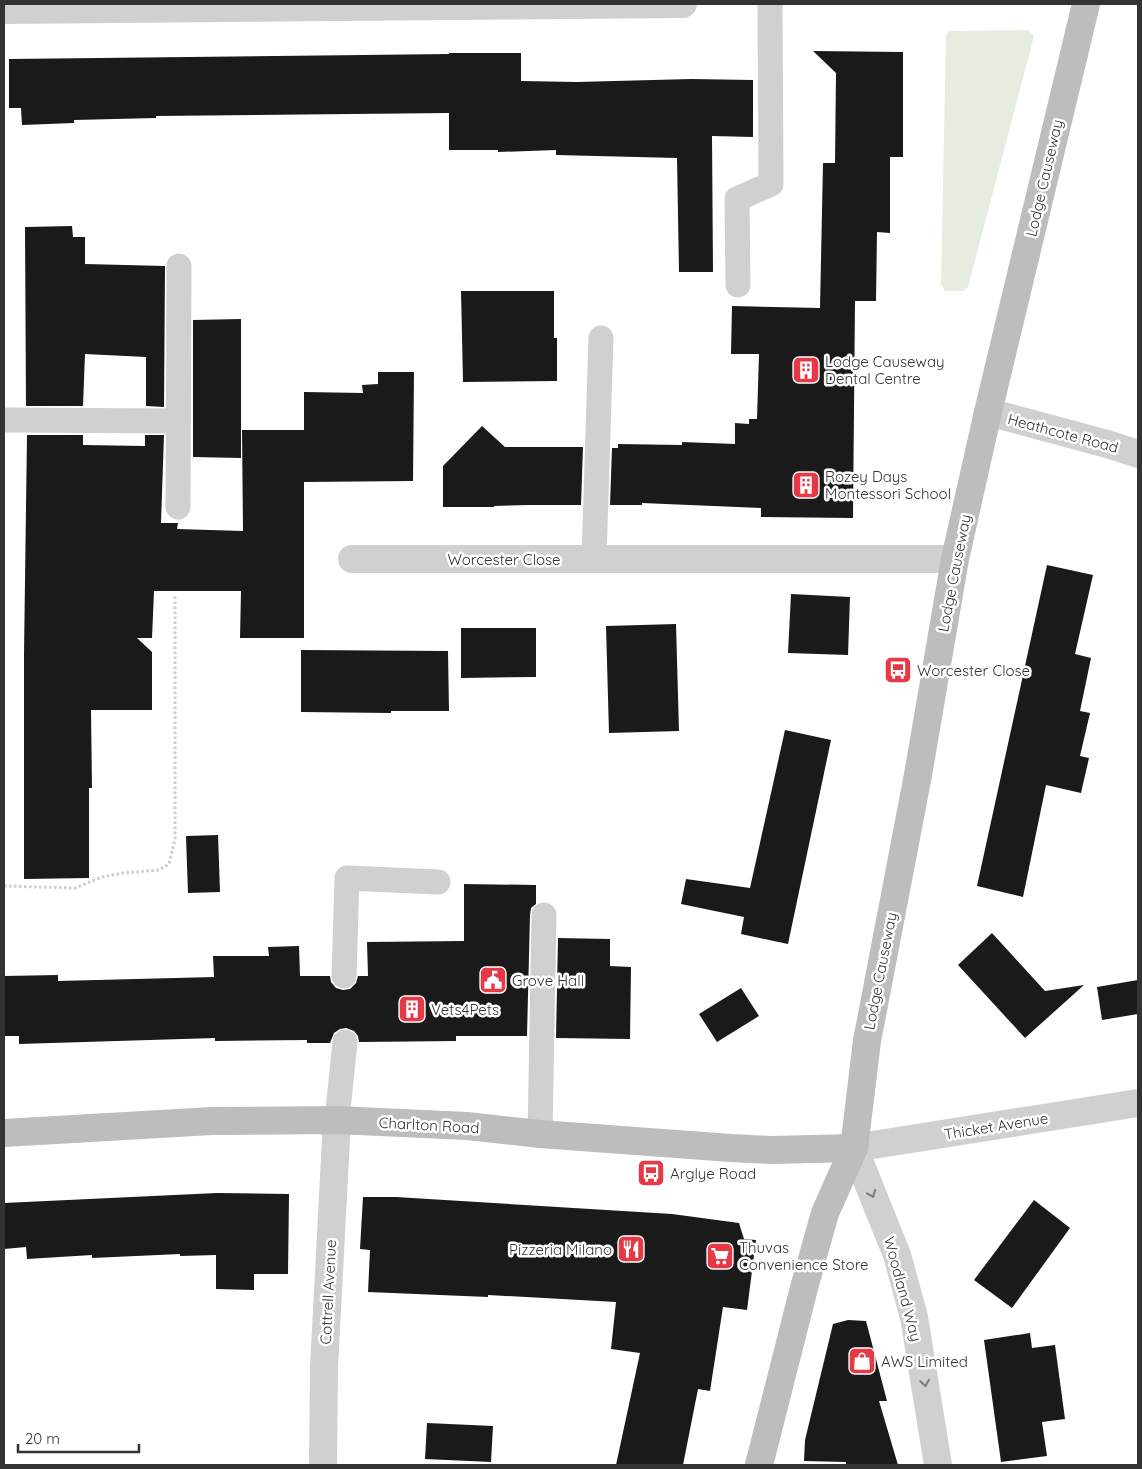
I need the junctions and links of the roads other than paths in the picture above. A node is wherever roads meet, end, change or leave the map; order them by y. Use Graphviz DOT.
graph roads {
  1 [pos="683,4"];
  2 [pos="770,4"];
  3 [pos="1086,4"];
  4 [pos="4,10"];
  5 [pos="179,266"];
  6 [pos="738,284"];
  7 [pos="601,338"];
  8 [pos="988,412"];
  9 [pos="4,420"];
  10 [pos="178,421"];
  11 [pos="1138,454"];
  12 [pos="178,507"];
  13 [pos="352,558"];
  14 [pos="594,559"];
  15 [pos="956,559"];
  16 [pos="438,882"];
  17 [pos="544,915"];
  18 [pos="344,976"];
  19 [pos="345,1042"];
  20 [pos="1138,1103"];
  21 [pos="337,1120"];
  22 [pos="4,1133"];
  23 [pos="540,1134"];
  24 [pos="854,1148"];
  25 [pos="323,1465"];
  26 [pos="759,1465"];
  27 [pos="938,1465"];
  1 -- 4 [label="street"];
  2 -- 6 [label="lane"];
  3 -- 8 [label="main road, Lodge Causeway"];
  5 -- 10 [label="lane"];
  7 -- 14 [label="lane"];
  8 -- 11 [label="street, Heathcote Road"];
  8 -- 15 [label="main road, Lodge Causeway"];
  9 -- 10 [label="lane"];
  10 -- 12 [label="lane"];
  13 -- 14 [label="street, Worcester Close"];
  14 -- 15 [label="street, Worcester Close"];
  15 -- 24 [label="main road, Lodge Causeway"];
  16 -- 18 [label="lane"];
  17 -- 23 [label="lane"];
  19 -- 21 [label="lane"];
  20 -- 24 [label="street, Thicket Avenue"];
  21 -- 22 [label="main road, Charlton Road"];
  21 -- 23 [label="main road, Charlton Road"];
  21 -- 25 [label="street, Cottrell Avenue"];
  23 -- 24 [label="main road, Charlton Road"];
  24 -- 26 [label="main road, Lodge Causeway"];
  24 -- 27 [label="street, Woodland Way, one-way"];
}
